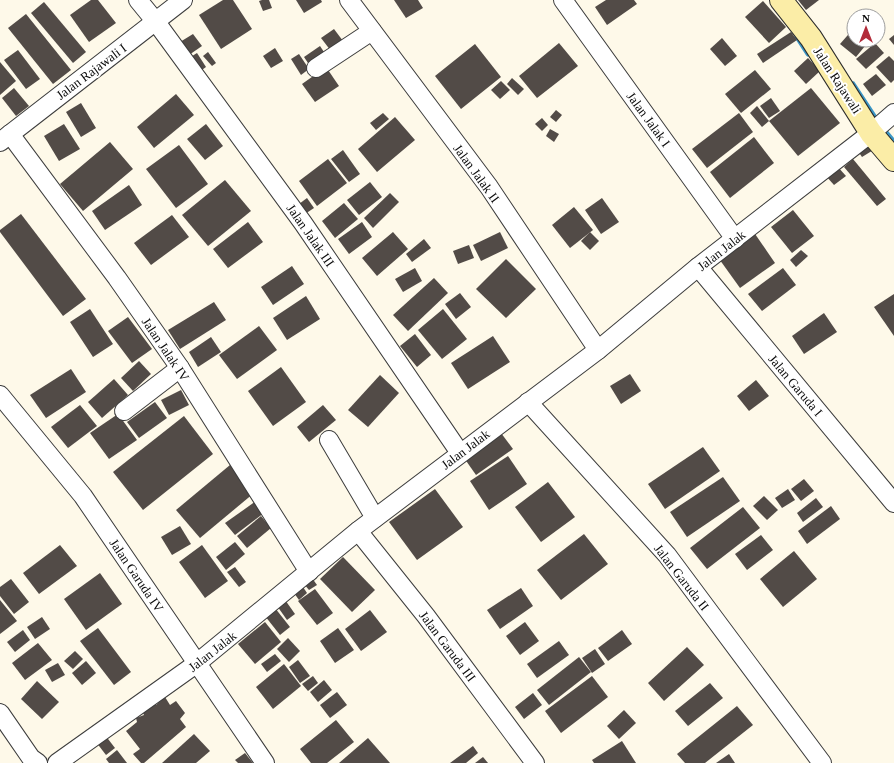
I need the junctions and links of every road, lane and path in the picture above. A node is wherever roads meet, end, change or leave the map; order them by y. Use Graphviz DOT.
graph roads {
  1 [pos="138,0"];
  2 [pos="183,0"];
  3 [pos="350,0"];
  4 [pos="563,0"];
  5 [pos="781,0"];
  6 [pos="156,22"];
  7 [pos="372,31"];
  8 [pos="316,68"];
  9 [pos="894,113"];
  10 [pos="871,133"];
  11 [pos="5,138"];
  12 [pos="894,160"];
  13 [pos="735,239"];
  14 [pos="698,267"];
  15 [pos="598,350"];
  16 [pos="180,368"];
  17 [pos="0,395"];
  18 [pos="528,402"];
  19 [pos="124,411"];
  20 [pos="329,440"];
  21 [pos="460,453"];
  22 [pos="894,503"];
  23 [pos="375,518"];
  24 [pos="358,531"];
  25 [pos="310,572"];
  26 [pos="196,664"];
  27 [pos="0,713"];
  28 [pos="35,760"];
  29 [pos="57,763"];
  30 [pos="265,763"];
  31 [pos="535,763"];
  32 [pos="822,763"];
  1 -- 6 [label="street, Jalan Jalak III"];
  2 -- 6 [label="street, Jalan Rajawali I"];
  3 -- 7 [label="street, Jalan Jalak II"];
  4 -- 13 [label="street, Jalan Jalak I"];
  5 -- 10 [label="main road, Jalan Rajawali"];
  6 -- 11 [label="street, Jalan Rajawali I"];
  6 -- 21 [label="street, Jalan Jalak III"];
  7 -- 8 [label="street"];
  7 -- 15 [label="street, Jalan Jalak II"];
  9 -- 10 [label="street, Jalan Jalak"];
  10 -- 12 [label="main road, Jalan Rajawali"];
  10 -- 13 [label="street, Jalan Jalak"];
  11 -- 16 [label="street, Jalan Jalak IV"];
  13 -- 14 [label="street, Jalan Jalak"];
  14 -- 15 [label="street, Jalan Jalak"];
  14 -- 22 [label="street, Jalan Garuda I"];
  15 -- 18 [label="street, Jalan Jalak"];
  16 -- 19 [label="street"];
  16 -- 25 [label="street, Jalan Jalak IV"];
  17 -- 26 [label="street, Jalan Garuda IV"];
  18 -- 21 [label="street, Jalan Jalak"];
  18 -- 32 [label="street, Jalan Garuda II"];
  20 -- 23 [label="street"];
  21 -- 23 [label="street, Jalan Jalak"];
  23 -- 24 [label="street, Jalan Jalak"];
  24 -- 25 [label="street, Jalan Jalak"];
  24 -- 31 [label="street, Jalan Garuda III"];
  25 -- 26 [label="street, Jalan Jalak"];
  26 -- 29 [label="street, Jalan Jalak"];
  26 -- 30 [label="street, Jalan Garuda IV"];
  27 -- 28 [label="street"];
}
